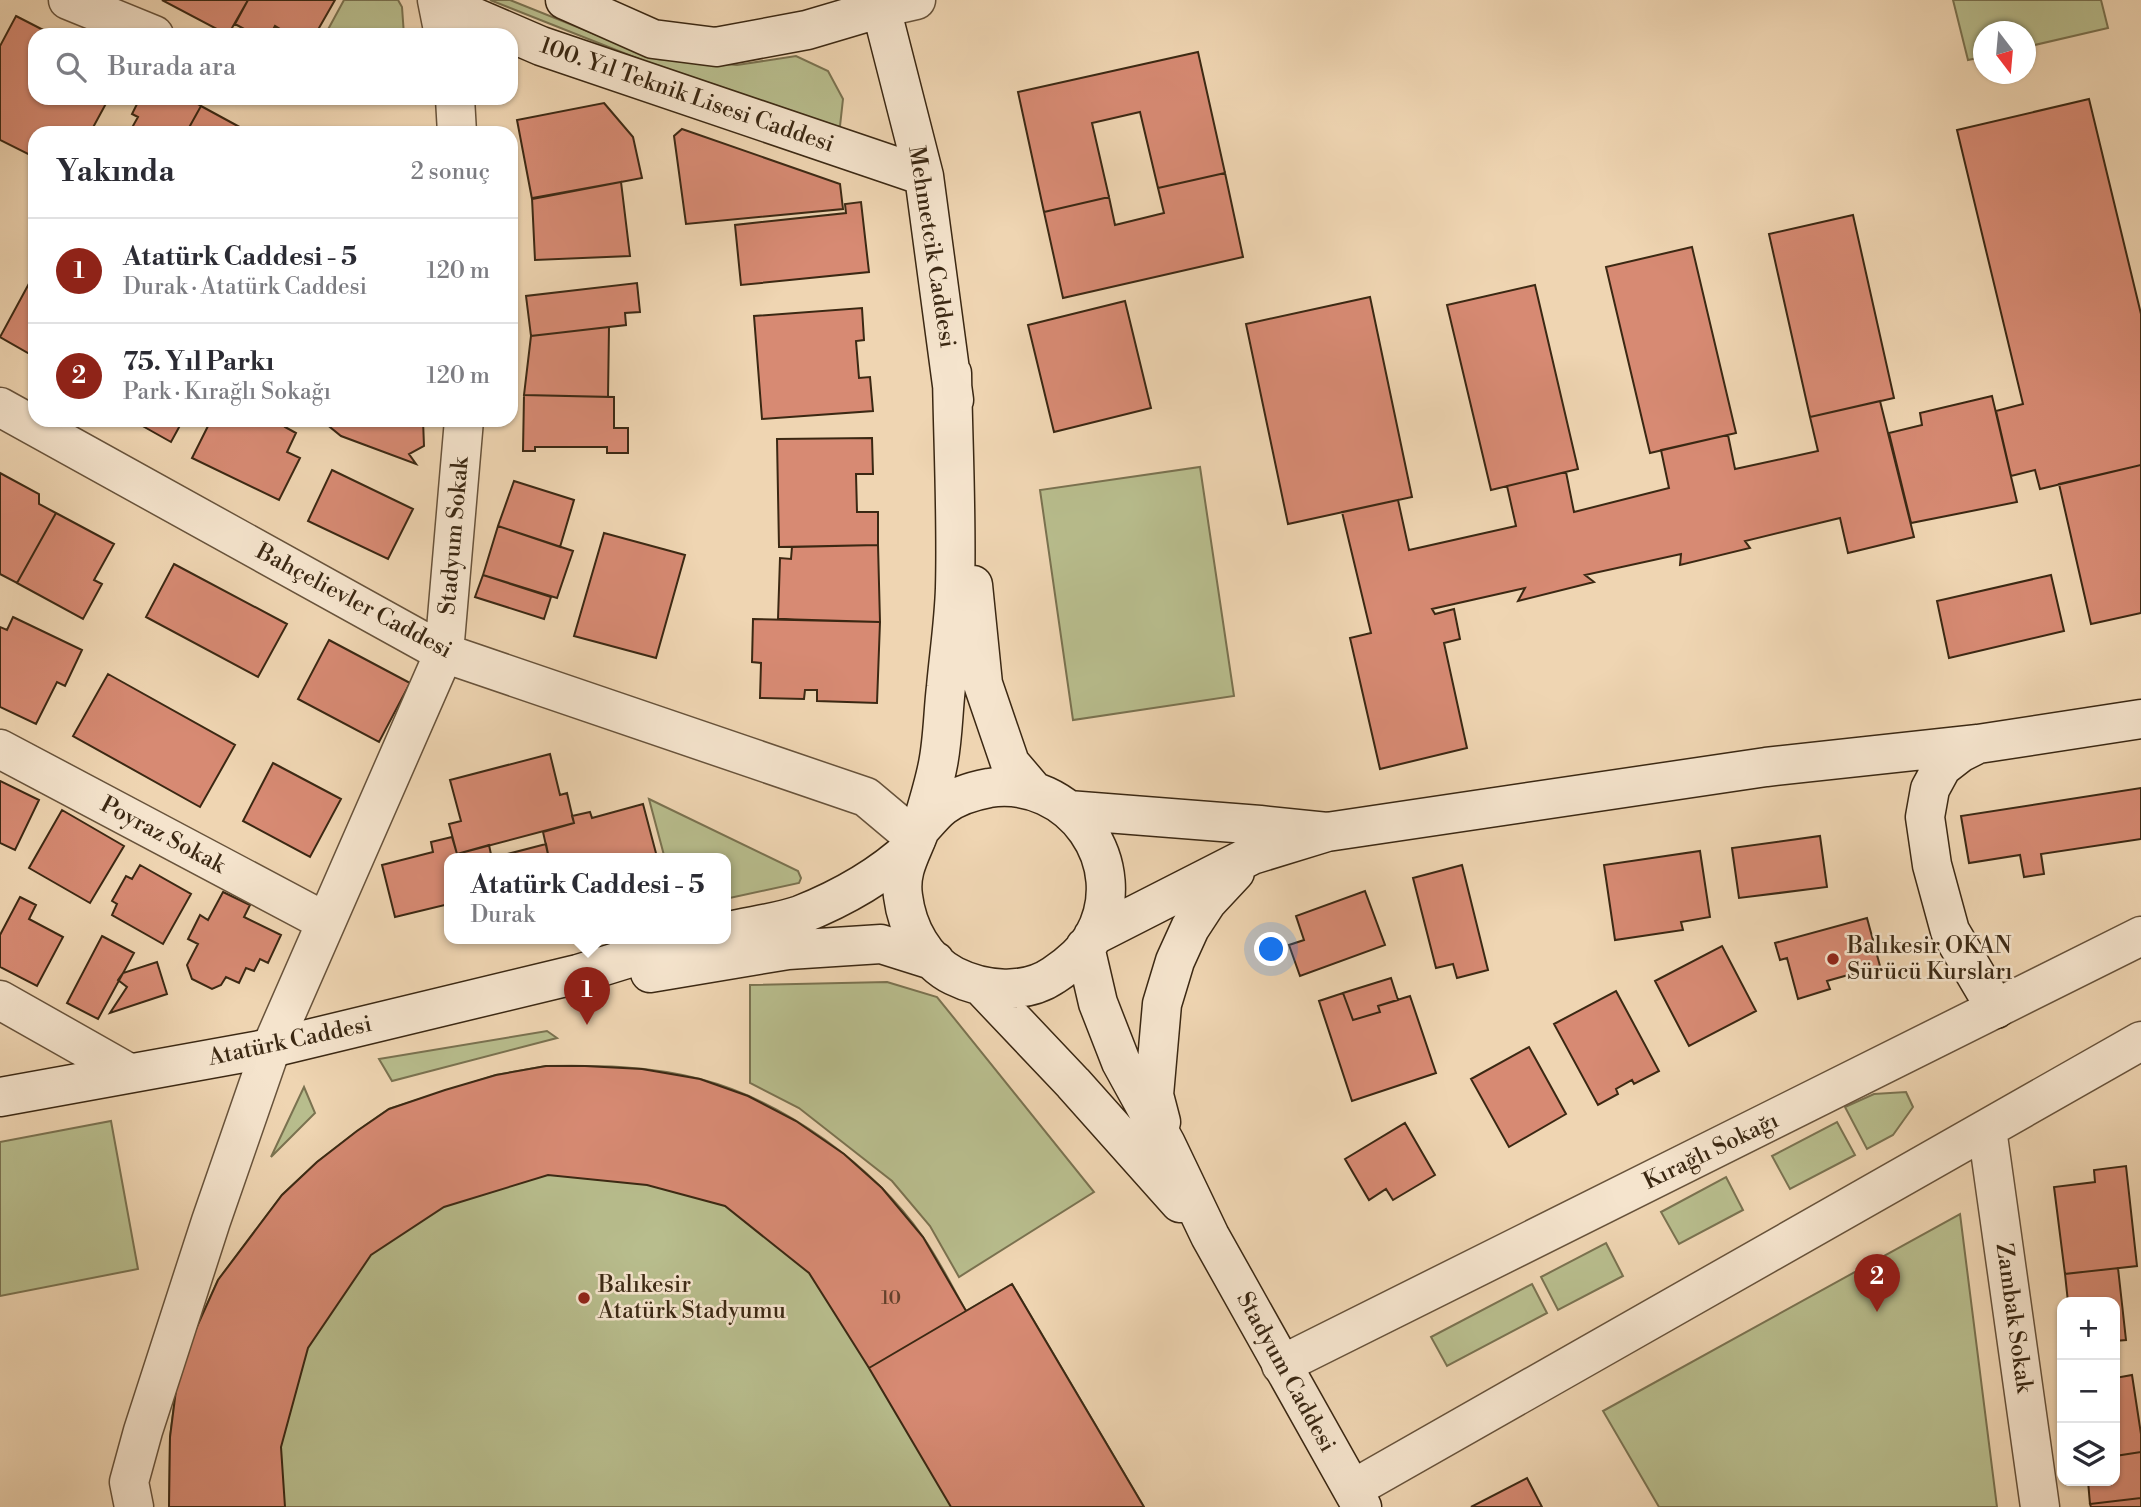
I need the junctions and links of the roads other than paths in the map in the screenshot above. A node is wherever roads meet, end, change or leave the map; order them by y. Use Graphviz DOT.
graph roads {
  1 [pos="68,0"];
  2 [pos="438,0"];
  3 [pos="460,0"];
  4 [pos="565,0"];
  5 [pos="892,3"];
  6 [pos="136,28"];
  7 [pos="443,28"];
  8 [pos="499,28"];
  9 [pos="518,36"];
  10 [pos="455,105"];
  11 [pos="457,126"];
  12 [pos="924,176"];
  13 [pos="952,373"];
  14 [pos="0,407"];
  15 [pos="28,423"];
  16 [pos="36,427"];
  17 [pos="463,427"];
  18 [pos="444,653"];
  19 [pos="2141,719"];
  20 [pos="1978,744"];
  21 [pos="0,749"];
  22 [pos="1032,790"];
  23 [pos="1068,810"];
  24 [pos="1327,832"];
  25 [pos="916,839"];
  26 [pos="1252,855"];
  27 [pos="326,922"];
  28 [pos="731,931"];
  29 [pos="2141,936"];
  30 [pos="1089,942"];
  31 [pos="675,944"];
  32 [pos="935,961"];
  33 [pos="578,974"];
  34 [pos="982,987"];
  35 [pos="0,1000"];
  36 [pos="1996,1009"];
  37 [pos="2141,1041"];
  38 [pos="271,1048"];
  39 [pos="129,1073"];
  40 [pos="0,1097"];
  41 [pos="1987,1129"];
  42 [pos="1166,1144"];
  43 [pos="1210,1236"];
  44 [pos="1281,1365"];
  45 [pos="1358,1498"];
  46 [pos="128,1499"];
  47 [pos="2040,1507"];
  1 -- 6 [label="main road"];
  2 -- 7 [label="main road"];
  3 -- 8 [label="main road, 100. Yıl Teknik Lisesi Caddesi"];
  4 -- 5 [label="main road, 100. Yıl Teknik Lisesi Caddesi"];
  5 -- 12 [label="main road, Mehmetcik Caddesi"];
  9 -- 12 [label="main road, 100. Yıl Teknik Lisesi Caddesi"];
  10 -- 11 [label="main road"];
  12 -- 13 [label="main road, Mehmetcik Caddesi"];
  13 -- 22 [label="main road"];
  13 -- 25 [label="main road"];
  14 -- 15 [label="main road, Bahçelievler Caddesi"];
  16 -- 18 [label="main road, Bahçelievler Caddesi"];
  17 -- 18 [label="main road, Stadyum Sokak"];
  18 -- 25 [label="main road, Bahçelievler Caddesi"];
  18 -- 27 [label="main road, Stadyum Sokak"];
  19 -- 20 [label="main road"];
  20 -- 24 [label="main road"];
  20 -- 36 [label="main road"];
  21 -- 27 [label="main road, Poyraz Sokak"];
  22 -- 23 [label="main road"];
  22 -- 25 [label="main road"];
  23 -- 24 [label="main road"];
  23 -- 30 [label="main road"];
  24 -- 26 [label="main road"];
  25 -- 28 [label="main road"];
  25 -- 32 [label="main road"];
  26 -- 30 [label="main road"];
  26 -- 42 [label="main road"];
  27 -- 38 [label="main road, Stadyum Sokak"];
  29 -- 36 [label="main road, Kırağlı Sokağı"];
  30 -- 34 [label="main road"];
  30 -- 42 [label="main road"];
  31 -- 33 [label="main road"];
  32 -- 33 [label="main road"];
  32 -- 34 [label="main road"];
  33 -- 38 [label="main road, Atatürk Caddesi"];
  34 -- 43 [label="main road"];
  35 -- 39 [label="main road"];
  36 -- 44 [label="main road, Kırağlı Sokağı"];
  37 -- 41 [label="main road"];
  38 -- 39 [label="main road, Atatürk Caddesi"];
  38 -- 46 [label="main road, Stadyum Sokak"];
  39 -- 40 [label="main road, Atatürk Caddesi"];
  41 -- 45 [label="main road"];
  41 -- 47 [label="main road, Zambak Sokak"];
  42 -- 43 [label="main road"];
  43 -- 44 [label="main road, Stadyum Caddesi"];
  44 -- 45 [label="main road, Stadyum Caddesi"];
}
